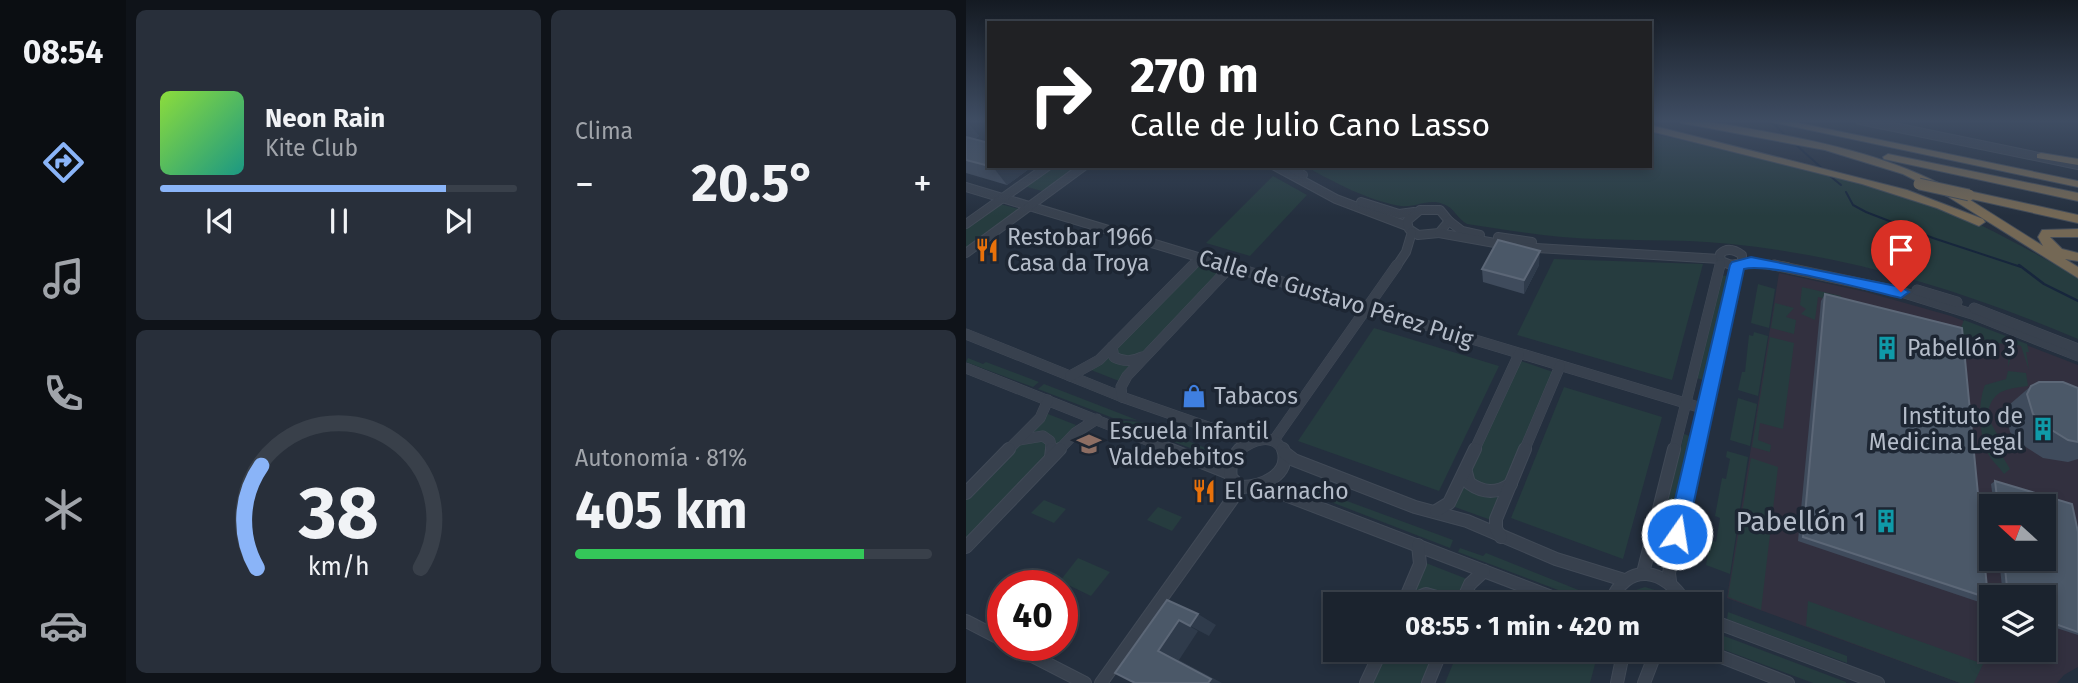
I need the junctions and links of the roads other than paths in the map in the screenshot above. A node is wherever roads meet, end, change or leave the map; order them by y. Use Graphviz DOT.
graph roads {
  1 [pos="1760,152"];
  2 [pos="1846,152"];
  3 [pos="1856,152"];
  4 [pos="1929,152"];
  5 [pos="2020,152"];
  6 [pos="2041,156"];
  7 [pos="1964,159"];
  8 [pos="2078,164"];
  9 [pos="1045,168"];
  10 [pos="1081,168"];
  11 [pos="1279,168"];
  12 [pos="1292,168"];
  13 [pos="1844,171"];
  14 [pos="2078,178"];
  15 [pos="2078,184"];
  16 [pos="966,187"];
  17 [pos="2078,197"];
  18 [pos="1003,198"];
  19 [pos="1030,206"];
  20 [pos="1415,212"];
  21 [pos="2078,219"];
  22 [pos="1449,221"];
  23 [pos="966,224"];
  24 [pos="1410,229"];
  25 [pos="1439,233"];
  26 [pos="2078,233"];
  27 [pos="1425,236"];
  28 [pos="1406,252"];
  29 [pos="966,253"];
  30 [pos="1201,257"];
  31 [pos="1721,257"];
  32 [pos="2078,257"];
  33 [pos="2052,258"];
  34 [pos="1740,260"];
  35 [pos="1231,266"];
  36 [pos="2078,273"];
  37 [pos="1367,308"];
  38 [pos="966,334"];
  39 [pos="1112,347"];
  40 [pos="2078,349"];
  41 [pos="1519,354"];
  42 [pos="1146,356"];
  43 [pos="2078,356"];
  44 [pos="1560,366"];
  45 [pos="966,368"];
  46 [pos="1070,376"];
  47 [pos="1122,397"];
  48 [pos="1048,400"];
  49 [pos="1686,404"];
  50 [pos="1705,409"];
  51 [pos="1097,419"];
  52 [pos="1018,440"];
  53 [pos="1274,440"];
  54 [pos="1251,442"];
  55 [pos="1285,453"];
  56 [pos="1051,458"];
  57 [pos="1465,471"];
  58 [pos="1229,473"];
  59 [pos="1511,484"];
  60 [pos="1262,486"];
  61 [pos="1241,487"];
  62 [pos="966,493"];
  63 [pos="1436,511"];
  64 [pos="1501,538"];
  65 [pos="1418,545"];
  66 [pos="966,547"];
  67 [pos="1484,571"];
  68 [pos="1643,573"];
  69 [pos="1624,580"];
  70 [pos="1670,581"];
  71 [pos="1409,592"];
  72 [pos="1466,592"];
  73 [pos="1539,592"];
  74 [pos="1614,592"];
  75 [pos="1678,592"];
  76 [pos="966,621"];
  77 [pos="1722,624"];
  78 [pos="987,632"];
  79 [pos="1722,657"];
  80 [pos="1042,661"];
  81 [pos="1376,662"];
  82 [pos="1437,662"];
  83 [pos="1622,662"];
  84 [pos="1652,662"];
  85 [pos="1085,683"];
  86 [pos="1101,683"];
  87 [pos="1366,683"];
  88 [pos="1428,683"];
  89 [pos="1618,683"];
  90 [pos="1644,683"];
  91 [pos="1788,683"];
  92 [pos="1878,683"];
  1 -- 13 [label="highway"];
  2 -- 33 [label="highway"];
  3 -- 17 [label="highway"];
  4 -- 7 [label="highway"];
  5 -- 6 [label="street"];
  6 -- 8 [label="highway"];
  7 -- 14 [label="highway"];
  7 -- 15 [label="highway"];
  9 -- 18 [label="street"];
  10 -- 19 [label="street"];
  11 -- 24 [label="street"];
  12 -- 20 [label="street"];
  13 -- 21 [label="highway, bridge"];
  13 -- 33 [label="highway"];
  16 -- 18 [label="street, Calle de Gustavo Pérez Puig"];
  18 -- 19 [label="street, Calle de Gustavo Pérez Puig"];
  18 -- 23 [label="street"];
  19 -- 29 [label="street"];
  19 -- 30 [label="street, Calle de Gustavo Pérez Puig"];
  20 -- 22 [label="street"];
  20 -- 24 [label="street"];
  22 -- 25 [label="street"];
  22 -- 31 [label="street"];
  24 -- 27 [label="street"];
  24 -- 28 [label="street"];
  25 -- 27 [label="street"];
  25 -- 31 [label="street"];
  26 -- 32 [label="highway"];
  27 -- 28 [label="street"];
  28 -- 37 [label="street"];
  30 -- 35 [label="street, Calle de Gustavo Pérez Puig"];
  30 -- 39 [label="street"];
  31 -- 34 [label="street"];
  31 -- 34 [label="street"];
  31 -- 49 [label="street"];
  33 -- 36 [label="highway"];
  34 -- 40 [label="street"];
  34 -- 43 [label="street"];
  34 -- 50 [label="street"];
  35 -- 37 [label="street, Calle de Gustavo Pérez Puig"];
  35 -- 42 [label="street"];
  37 -- 41 [label="street, Calle de Gustavo Pérez Puig"];
  37 -- 53 [label="street"];
  38 -- 46 [label="street"];
  39 -- 42 [label="street"];
  39 -- 46 [label="street"];
  41 -- 44 [label="street, Calle de Gustavo Pérez Puig"];
  41 -- 57 [label="street"];
  42 -- 47 [label="street"];
  44 -- 49 [label="street, Calle de Gustavo Pérez Puig"];
  44 -- 59 [label="street"];
  45 -- 48 [label="street"];
  46 -- 47 [label="street"];
  47 -- 54 [label="street"];
  48 -- 51 [label="street"];
  48 -- 52 [label="street"];
  49 -- 50 [label="street, Calle de Gustavo Pérez Puig"];
  49 -- 68 [label="street"];
  50 -- 70 [label="street"];
  51 -- 56 [label="street"];
  51 -- 58 [label="street"];
  52 -- 56 [label="street"];
  52 -- 62 [label="street"];
  53 -- 54 [label="street"];
  53 -- 55 [label="street"];
  54 -- 58 [label="street"];
  55 -- 60 [label="street"];
  55 -- 63 [label="street"];
  56 -- 66 [label="street"];
  57 -- 59 [label="street"];
  57 -- 63 [label="street"];
  58 -- 61 [label="street"];
  59 -- 64 [label="street"];
  60 -- 61 [label="street"];
  60 -- 65 [label="street"];
  61 -- 86 [label="street"];
  63 -- 64 [label="street"];
  64 -- 69 [label="street"];
  65 -- 67 [label="street"];
  65 -- 71 [label="street"];
  67 -- 72 [label="street"];
  67 -- 73 [label="street"];
  68 -- 69 [label="street"];
  68 -- 70 [label="street"];
  69 -- 74 [label="street"];
  70 -- 75 [label="street"];
  76 -- 78 [label="street"];
  77 -- 92 [label="street"];
  79 -- 91 [label="street"];
  80 -- 85 [label="street"];
  81 -- 87 [label="street"];
  82 -- 88 [label="street"];
  83 -- 89 [label="street"];
  84 -- 90 [label="street"];
}
